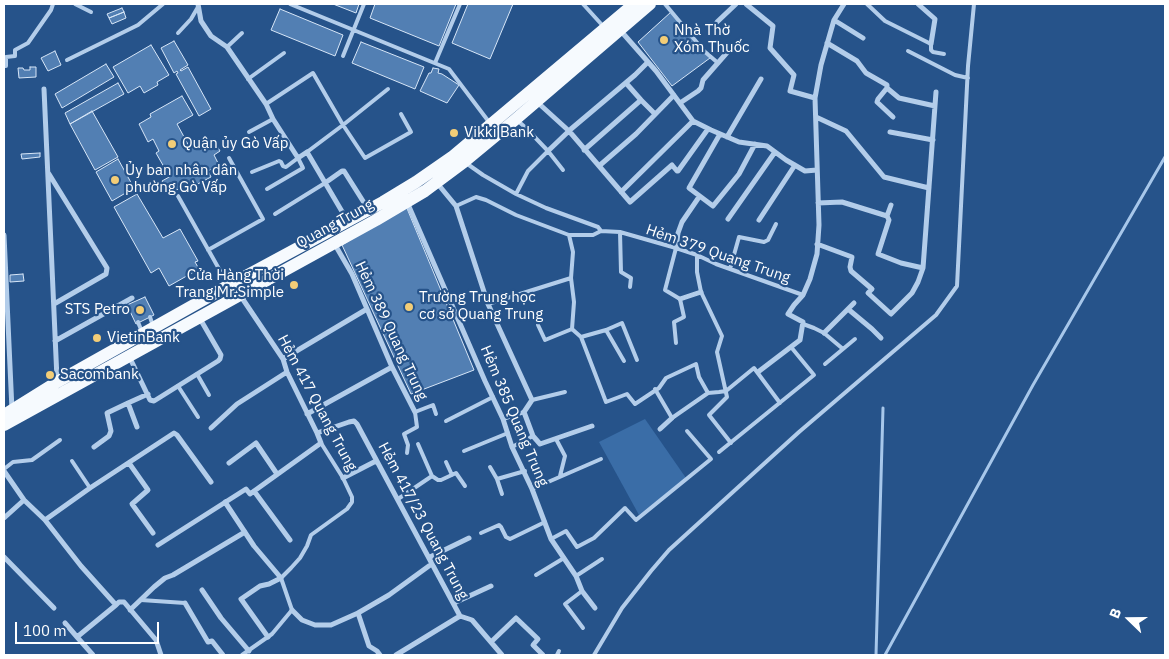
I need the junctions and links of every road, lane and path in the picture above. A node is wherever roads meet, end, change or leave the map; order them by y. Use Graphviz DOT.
graph roads {
  1 [pos="52,4"];
  2 [pos="75,4"];
  3 [pos="163,4"];
  4 [pos="290,4"];
  5 [pos="364,4"];
  6 [pos="460,4"];
  7 [pos="583,4"];
  8 [pos="634,4"];
  9 [pos="650,4"];
  10 [pos="665,4"];
  11 [pos="736,4"];
  12 [pos="746,4"];
  13 [pos="844,4"];
  14 [pos="867,4"];
  15 [pos="918,4"];
  16 [pos="974,4"];
  17 [pos="198,6"];
  18 [pos="91,12"];
  19 [pos="834,20"];
  20 [pos="717,22"];
  21 [pos="605,29"];
  22 [pos="354,30"];
  23 [pos="620,30"];
  24 [pos="178,33"];
  25 [pos="242,33"];
  26 [pos="863,38"];
  27 [pos="827,43"];
  28 [pos="931,44"];
  29 [pos="226,48"];
  30 [pos="731,48"];
  31 [pos="908,51"];
  32 [pos="284,53"];
  33 [pos="944,54"];
  34 [pos="343,56"];
  35 [pos="67,60"];
  36 [pos="648,62"];
  37 [pos="436,63"];
  38 [pos="718,63"];
  39 [pos="4,66"];
  40 [pos="968,78"];
  41 [pos="248,79"];
  42 [pos="761,79"];
  43 [pos="626,83"];
  44 [pos="44,88"];
  45 [pos="887,88"];
  46 [pos="388,89"];
  47 [pos="936,92"];
  48 [pos="674,95"];
  49 [pos="816,98"];
  50 [pos="642,100"];
  51 [pos="536,101"];
  52 [pos="680,103"];
  53 [pos="266,104"];
  54 [pos="935,106"];
  55 [pos="402,114"];
  56 [pos="655,114"];
  57 [pos="816,116"];
  58 [pos="892,117"];
  59 [pos="273,119"];
  60 [pos="516,119"];
  61 [pos="694,121"];
  62 [pos="491,124"];
  63 [pos="343,125"];
  64 [pos="708,128"];
  65 [pos="568,131"];
  66 [pos="249,132"];
  67 [pos="890,132"];
  68 [pos="720,134"];
  69 [pos="727,137"];
  70 [pos="933,140"];
  71 [pos="755,144"];
  72 [pos="584,150"];
  73 [pos="548,151"];
  74 [pos="307,152"];
  75 [pos="775,152"];
  76 [pos="229,158"];
  77 [pos="298,158"];
  78 [pos="464,162"];
  79 [pos="795,165"];
  80 [pos="599,166"];
  81 [pos="563,170"];
  82 [pos="818,170"];
  83 [pos="48,172"];
  84 [pos="252,172"];
  85 [pos="433,177"];
  86 [pos="325,183"];
  87 [pos="929,188"];
  88 [pos="266,189"];
  89 [pos="621,192"];
  90 [pos="516,194"];
  91 [pos="178,196"];
  92 [pos="700,197"];
  93 [pos="406,202"];
  94 [pos="818,203"];
  95 [pos="891,205"];
  96 [pos="456,206"];
  97 [pos="369,210"];
  98 [pos="275,214"];
  99 [pos="887,216"];
  100 [pos="728,219"];
  101 [pos="347,220"];
  102 [pos="759,220"];
  103 [pos="776,224"];
  104 [pos="601,231"];
  105 [pos="620,232"];
  106 [pos="4,235"];
  107 [pos="569,235"];
  108 [pos="334,243"];
  109 [pos="4,244"];
  110 [pos="817,244"];
  111 [pos="676,248"];
  112 [pos="208,250"];
  113 [pos="697,255"];
  114 [pos="923,268"];
  115 [pos="730,269"];
  116 [pos="571,278"];
  117 [pos="233,283"];
  118 [pos="630,287"];
  119 [pos="701,292"];
  120 [pos="240,295"];
  121 [pos="803,296"];
  122 [pos="132,298"];
  123 [pos="680,299"];
  124 [pos="854,303"];
  125 [pos="54,304"];
  126 [pos="488,304"];
  127 [pos="367,309"];
  128 [pos="848,309"];
  129 [pos="199,317"];
  130 [pos="803,324"];
  131 [pos="538,325"];
  132 [pos="6,328"];
  133 [pos="572,329"];
  134 [pos="606,330"];
  135 [pos="824,334"];
  136 [pos="581,337"];
  137 [pos="881,338"];
  138 [pos="855,339"];
  139 [pos="55,341"];
  140 [pos="676,343"];
  141 [pos="791,347"];
  142 [pos="843,349"];
  143 [pos="129,356"];
  144 [pos="283,359"];
  145 [pos="638,360"];
  146 [pos="624,361"];
  147 [pos="825,364"];
  148 [pos="392,367"];
  149 [pos="287,372"];
  150 [pos="758,372"];
  151 [pos="197,374"];
  152 [pos="57,382"];
  153 [pos="178,386"];
  154 [pos="655,389"];
  155 [pos="726,391"];
  156 [pos="566,392"];
  157 [pos="708,393"];
  158 [pos="148,394"];
  159 [pos="208,395"];
  160 [pos="492,397"];
  161 [pos="532,400"];
  162 [pos="128,403"];
  163 [pos="780,403"];
  164 [pos="415,412"];
  165 [pos="524,412"];
  166 [pos="307,414"];
  167 [pos="436,414"];
  168 [pos="9,417"];
  169 [pos="198,417"];
  170 [pos="672,418"];
  171 [pos="503,419"];
  172 [pos="446,421"];
  173 [pos="592,426"];
  174 [pos="137,427"];
  175 [pos="211,428"];
  176 [pos="660,429"];
  177 [pos="687,431"];
  178 [pos="317,433"];
  179 [pos="508,433"];
  180 [pos="533,436"];
  181 [pos="556,439"];
  182 [pos="60,440"];
  183 [pos="320,443"];
  184 [pos="731,443"];
  185 [pos="418,444"];
  186 [pos="94,447"];
  187 [pos="512,447"];
  188 [pos="464,451"];
  189 [pos="720,452"];
  190 [pos="407,453"];
  191 [pos="601,459"];
  192 [pos="376,460"];
  193 [pos="72,461"];
  194 [pos="446,462"];
  195 [pos="129,463"];
  196 [pos="229,463"];
  197 [pos="490,467"];
  198 [pos="4,470"];
  199 [pos="525,471"];
  200 [pos="278,474"];
  201 [pos="452,475"];
  202 [pos="432,476"];
  203 [pos="560,476"];
  204 [pos="343,478"];
  205 [pos="497,479"];
  206 [pos="211,482"];
  207 [pos="465,486"];
  208 [pos="90,488"];
  209 [pos="532,489"];
  210 [pos="254,491"];
  211 [pos="502,494"];
  212 [pos="398,499"];
  213 [pos="24,500"];
  214 [pos="225,502"];
  215 [pos="4,518"];
  216 [pos="45,520"];
  217 [pos="545,522"];
  218 [pos="245,532"];
  219 [pos="153,533"];
  220 [pos="481,533"];
  221 [pos="469,538"];
  222 [pos="551,539"];
  223 [pos="290,540"];
  224 [pos="158,544"];
  225 [pos="4,557"];
  226 [pos="430,558"];
  227 [pos="564,558"];
  228 [pos="602,559"];
  229 [pos="433,563"];
  230 [pos="536,575"];
  231 [pos="576,576"];
  232 [pos="280,578"];
  233 [pos="491,586"];
  234 [pos="202,590"];
  235 [pos="582,591"];
  236 [pos="140,600"];
  237 [pos="185,603"];
  238 [pos="454,603"];
  239 [pos="116,604"];
  240 [pos="54,608"];
  241 [pos="595,608"];
  242 [pos="130,610"];
  243 [pos="292,610"];
  244 [pos="358,613"];
  245 [pos="460,616"];
  246 [pos="65,623"];
  247 [pos="583,628"];
  248 [pos="77,637"];
  249 [pos="268,638"];
  250 [pos="491,642"];
  251 [pos="249,650"];
  252 [pos="93,655"];
  253 [pos="161,655"];
  254 [pos="224,655"];
  255 [pos="242,655"];
  256 [pos="380,655"];
  257 [pos="396,655"];
  258 [pos="502,655"];
  259 [pos="543,655"];
  260 [pos="594,655"];
  1 -- 39 [label="lane"];
  2 -- 18 [label="lane"];
  3 -- 35 [label="lane"];
  4 -- 22 [label="lane"];
  5 -- 22 [label="lane"];
  6 -- 37 [label="lane"];
  7 -- 21 [label="lane"];
  8 -- 21 [label="main road, Quang Trung"];
  9 -- 23 [label="main road, Quang Trung"];
  10 -- 38 [label="lane"];
  11 -- 20 [label="street"];
  12 -- 49 [label="street"];
  13 -- 19 [label="street"];
  14 -- 28 [label="lane"];
  15 -- 28 [label="street"];
  16 -- 40 [label="lane"];
  17 -- 24 [label="lane"];
  17 -- 29 [label="street"];
  19 -- 26 [label="street"];
  19 -- 27 [label="street"];
  21 -- 62 [label="main road, Quang Trung"];
  22 -- 34 [label="lane"];
  22 -- 37 [label="lane"];
  23 -- 36 [label="street"];
  23 -- 51 [label="main road, Quang Trung"];
  25 -- 29 [label="lane"];
  27 -- 45 [label="street"];
  27 -- 49 [label="street"];
  28 -- 33 [label="lane"];
  29 -- 41 [label="street"];
  30 -- 38 [label="street"];
  31 -- 40 [label="lane"];
  32 -- 41 [label="lane"];
  36 -- 43 [label="street"];
  36 -- 48 [label="street"];
  37 -- 62 [label="lane"];
  38 -- 52 [label="street"];
  40 -- 260 [label="lane"];
  41 -- 53 [label="street"];
  42 -- 69 [label="street"];
  43 -- 50 [label="street"];
  43 -- 65 [label="street"];
  44 -- 83 [label="street"];
  45 -- 54 [label="street"];
  45 -- 58 [label="street"];
  46 -- 63 [label="lane"];
  47 -- 54 [label="street"];
  48 -- 52 [label="street"];
  48 -- 56 [label="street"];
  49 -- 57 [label="street"];
  50 -- 56 [label="street"];
  50 -- 72 [label="street"];
  51 -- 60 [label="main road, Quang Trung"];
  51 -- 65 [label="street"];
  52 -- 61 [label="street"];
  53 -- 59 [label="street"];
  53 -- 63 [label="lane"];
  54 -- 70 [label="street"];
  55 -- 63 [label="lane"];
  56 -- 80 [label="street"];
  57 -- 82 [label="street"];
  57 -- 87 [label="street"];
  59 -- 66 [label="lane"];
  59 -- 77 [label="street"];
  60 -- 73 [label="lane"];
  60 -- 78 [label="main road, Quang Trung"];
  61 -- 64 [label="street"];
  61 -- 89 [label="street"];
  62 -- 85 [label="main road, Quang Trung"];
  63 -- 74 [label="lane"];
  64 -- 68 [label="street"];
  64 -- 89 [label="street"];
  65 -- 72 [label="street"];
  65 -- 73 [label="street"];
  67 -- 70 [label="street"];
  68 -- 69 [label="street"];
  68 -- 92 [label="street"];
  69 -- 71 [label="street"];
  70 -- 87 [label="street"];
  71 -- 75 [label="street"];
  71 -- 92 [label="street"];
  72 -- 80 [label="street"];
  73 -- 81 [label="lane"];
  73 -- 90 [label="lane"];
  74 -- 77 [label="street"];
  74 -- 86 [label="street"];
  75 -- 79 [label="street"];
  75 -- 100 [label="street"];
  76 -- 112 [label="lane"];
  77 -- 84 [label="lane"];
  77 -- 88 [label="lane"];
  78 -- 85 [label="main road, Quang Trung"];
  78 -- 90 [label="lane, Hẻm 379 Quang Trung"];
  79 -- 82 [label="street"];
  79 -- 102 [label="street"];
  80 -- 89 [label="street"];
  82 -- 94 [label="street"];
  83 -- 125 [label="street"];
  83 -- 125 [label="street"];
  85 -- 93 [label="main road, Quang Trung"];
  85 -- 96 [label="street"];
  85 -- 97 [label="main road, Quang Trung"];
  86 -- 97 [label="street"];
  86 -- 98 [label="lane"];
  86 -- 101 [label="street"];
  87 -- 114 [label="street"];
  90 -- 104 [label="lane, Hẻm 379 Quang Trung"];
  91 -- 112 [label="lane"];
  92 -- 111 [label="street"];
  93 -- 108 [label="main road, Quang Trung"];
  93 -- 160 [label="street, Hẻm 385 Quang Trung"];
  94 -- 99 [label="street"];
  94 -- 110 [label="street"];
  95 -- 99 [label="street"];
  96 -- 107 [label="lane"];
  96 -- 126 [label="street"];
  97 -- 101 [label="main road, Quang Trung"];
  99 -- 114 [label="street"];
  101 -- 117 [label="main road, Quang Trung"];
  103 -- 115 [label="lane"];
  104 -- 105 [label="lane, Hẻm 379 Quang Trung"];
  104 -- 107 [label="lane"];
  105 -- 111 [label="lane, Hẻm 379 Quang Trung"];
  105 -- 118 [label="lane"];
  106 -- 109 [label="street"];
  107 -- 116 [label="lane"];
  108 -- 120 [label="main road, Quang Trung"];
  108 -- 127 [label="street, Hẻm 389 Quang Trung"];
  109 -- 132 [label="street"];
  110 -- 114 [label="street"];
  110 -- 121 [label="street"];
  111 -- 113 [label="lane, Hẻm 379 Quang Trung"];
  111 -- 123 [label="lane"];
  112 -- 117 [label="lane"];
  113 -- 115 [label="lane, Hẻm 379 Quang Trung"];
  113 -- 119 [label="lane"];
  115 -- 121 [label="lane, Hẻm 379 Quang Trung"];
  116 -- 126 [label="lane"];
  116 -- 133 [label="lane"];
  117 -- 120 [label="main road"];
  117 -- 152 [label="main road, Quang Trung"];
  119 -- 123 [label="street"];
  119 -- 155 [label="lane"];
  120 -- 129 [label="main road, Quang Trung"];
  120 -- 144 [label="street, Hẻm 417 Quang Trung"];
  121 -- 130 [label="street"];
  122 -- 139 [label="street"];
  123 -- 140 [label="lane"];
  124 -- 128 [label="street"];
  125 -- 139 [label="street"];
  126 -- 161 [label="street"];
  127 -- 144 [label="street"];
  127 -- 148 [label="street, Hẻm 389 Quang Trung"];
  128 -- 135 [label="street"];
  128 -- 137 [label="street"];
  129 -- 143 [label="main road, Quang Trung"];
  129 -- 151 [label="street"];
  130 -- 135 [label="lane"];
  130 -- 141 [label="street"];
  131 -- 133 [label="lane"];
  132 -- 168 [label="street"];
  133 -- 136 [label="lane"];
  134 -- 136 [label="lane"];
  134 -- 145 [label="lane"];
  134 -- 146 [label="lane"];
  135 -- 142 [label="lane"];
  136 -- 154 [label="lane"];
  138 -- 142 [label="lane"];
  139 -- 152 [label="street"];
  141 -- 150 [label="street"];
  141 -- 163 [label="lane"];
  142 -- 147 [label="lane"];
  143 -- 158 [label="street"];
  143 -- 168 [label="main road, Quang Trung"];
  144 -- 149 [label="street, Hẻm 417 Quang Trung"];
  148 -- 164 [label="street, Hẻm 389 Quang Trung"];
  148 -- 166 [label="street"];
  149 -- 166 [label="street, Hẻm 417 Quang Trung"];
  149 -- 175 [label="street"];
  150 -- 155 [label="lane"];
  150 -- 163 [label="lane"];
  151 -- 153 [label="street"];
  151 -- 159 [label="lane"];
  152 -- 168 [label="main road, Quang Trung"];
  153 -- 158 [label="street"];
  153 -- 169 [label="lane"];
  154 -- 157 [label="lane"];
  154 -- 170 [label="lane"];
  155 -- 157 [label="lane"];
  155 -- 184 [label="lane"];
  156 -- 161 [label="lane"];
  157 -- 170 [label="lane"];
  158 -- 162 [label="street"];
  160 -- 171 [label="street, Hẻm 385 Quang Trung"];
  160 -- 172 [label="lane"];
  161 -- 165 [label="street"];
  162 -- 174 [label="street"];
  162 -- 186 [label="street"];
  163 -- 184 [label="lane"];
  164 -- 167 [label="lane"];
  164 -- 190 [label="lane, Hẻm 389 Quang Trung"];
  165 -- 171 [label="lane"];
  165 -- 180 [label="street"];
  166 -- 178 [label="street, Hẻm 417 Quang Trung"];
  170 -- 176 [label="street"];
  171 -- 179 [label="street, Hẻm 385 Quang Trung"];
  173 -- 181 [label="street"];
  177 -- 222 [label="lane"];
  178 -- 183 [label="street, Hẻm 417 Quang Trung"];
  178 -- 192 [label="street, Hẻm 417/23 Quang Trung"];
  179 -- 187 [label="street, Hẻm 385 Quang Trung"];
  179 -- 188 [label="lane"];
  180 -- 181 [label="street"];
  180 -- 187 [label="lane"];
  181 -- 203 [label="lane"];
  182 -- 198 [label="lane"];
  183 -- 200 [label="street"];
  183 -- 204 [label="lane, Hẻm 417 Quang Trung"];
  184 -- 189 [label="lane"];
  185 -- 202 [label="lane"];
  187 -- 199 [label="street, Hẻm 385 Quang Trung"];
  191 -- 203 [label="lane"];
  192 -- 204 [label="street"];
  192 -- 212 [label="street, Hẻm 417/23 Quang Trung"];
  193 -- 208 [label="lane"];
  194 -- 201 [label="lane"];
  195 -- 206 [label="street"];
  195 -- 208 [label="street"];
  195 -- 219 [label="street"];
  196 -- 200 [label="street"];
  197 -- 205 [label="lane"];
  198 -- 213 [label="street"];
  199 -- 205 [label="lane"];
  199 -- 209 [label="street, Hẻm 385 Quang Trung"];
  200 -- 210 [label="street"];
  201 -- 202 [label="lane"];
  201 -- 207 [label="lane"];
  202 -- 212 [label="lane"];
  203 -- 209 [label="lane"];
  204 -- 232 [label="lane, Hẻm 417 Quang Trung"];
  205 -- 211 [label="lane"];
  208 -- 216 [label="street"];
  209 -- 217 [label="street, Hẻm 385 Quang Trung"];
  210 -- 214 [label="street"];
  210 -- 223 [label="street"];
  212 -- 226 [label="street, Hẻm 417/23 Quang Trung"];
  213 -- 215 [label="street"];
  213 -- 216 [label="street"];
  214 -- 218 [label="street"];
  214 -- 224 [label="street"];
  216 -- 239 [label="street"];
  217 -- 220 [label="lane"];
  217 -- 222 [label="street, Hẻm 385 Quang Trung"];
  218 -- 232 [label="street"];
  218 -- 236 [label="street"];
  221 -- 226 [label="street"];
  222 -- 227 [label="street, Hẻm 385 Quang Trung"];
  225 -- 240 [label="street"];
  226 -- 229 [label="street, Hẻm 417/23 Quang Trung"];
  227 -- 230 [label="lane"];
  227 -- 231 [label="street, Hẻm 385 Quang Trung"];
  228 -- 231 [label="lane"];
  229 -- 238 [label="street, Hẻm 417/23 Quang Trung"];
  229 -- 244 [label="street"];
  231 -- 235 [label="street, Hẻm 385 Quang Trung"];
  232 -- 243 [label="lane"];
  232 -- 249 [label="street"];
  233 -- 238 [label="street"];
  234 -- 251 [label="street"];
  235 -- 241 [label="street, Hẻm 385 Quang Trung"];
  235 -- 247 [label="lane"];
  236 -- 237 [label="lane"];
  236 -- 242 [label="street"];
  237 -- 254 [label="street"];
  238 -- 245 [label="street, Hẻm 417/23 Quang Trung"];
  239 -- 242 [label="street"];
  239 -- 248 [label="street"];
  242 -- 253 [label="street"];
  243 -- 244 [label="street"];
  243 -- 249 [label="lane"];
  244 -- 256 [label="street"];
  245 -- 250 [label="street, Hẻm 417/23 Quang Trung"];
  245 -- 257 [label="street"];
  246 -- 248 [label="street"];
  248 -- 252 [label="street"];
  249 -- 251 [label="lane"];
  250 -- 258 [label="street, Hẻm 417/23 Quang Trung"];
  250 -- 259 [label="street"];
  251 -- 255 [label="lane"];
}
